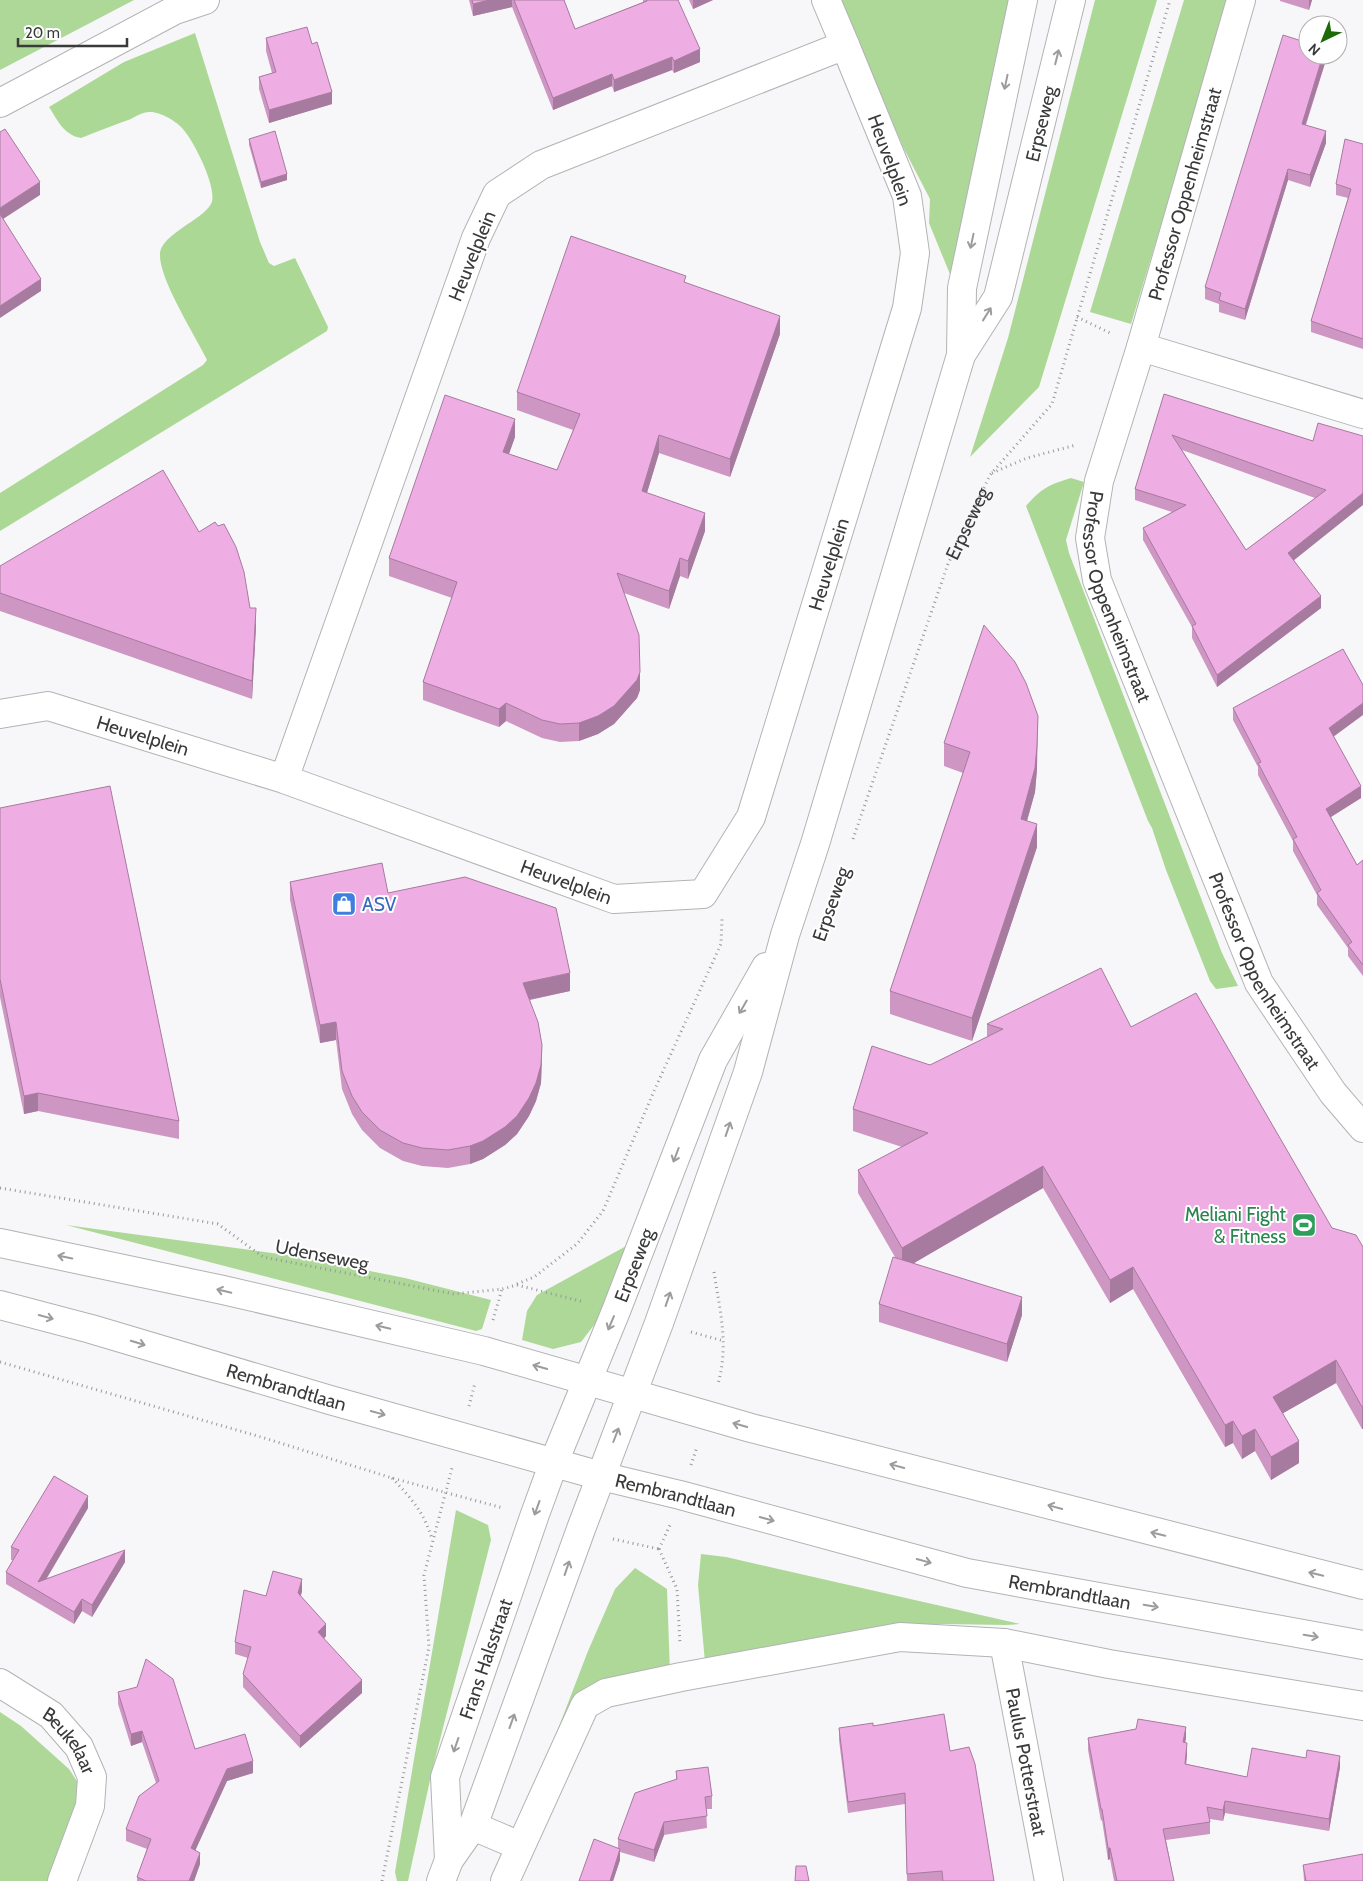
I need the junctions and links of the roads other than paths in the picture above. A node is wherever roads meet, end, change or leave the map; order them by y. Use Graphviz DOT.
graph roads {
  1 [pos="205,0"];
  2 [pos="826,0"];
  3 [pos="1023,0"];
  4 [pos="1071,0"];
  5 [pos="1240,0"];
  6 [pos="174,5"];
  7 [pos="845,45"];
  8 [pos="0,103"];
  9 [pos="1141,347"];
  10 [pos="961,355"];
  11 [pos="1363,414"];
  12 [pos="0,714"];
  13 [pos="284,779"];
  14 [pos="785,934"];
  15 [pos="1363,1128"];
  16 [pos="0,1243"];
  17 [pos="0,1305"];
  18 [pos="587,1380"];
  19 [pos="632,1394"];
  20 [pos="554,1462"];
  21 [pos="601,1476"];
  22 [pos="1363,1585"];
  23 [pos="1004,1643"];
  24 [pos="1363,1645"];
  25 [pos="0,1683"];
  26 [pos="1363,1706"];
  27 [pos="473,1826"];
  28 [pos="520,1846"];
  29 [pos="445,1870"];
  30 [pos="62,1881"];
  31 [pos="505,1881"];
  32 [pos="1049,1881"];
  1 -- 6 [label="street"];
  2 -- 7 [label="street"];
  3 -- 10 [label="street, Erpseweg, one-way"];
  10 -- 4 [label="street, Erpseweg, one-way"];
  5 -- 9 [label="street, Professor Oppenheimstraat"];
  6 -- 8 [label="street"];
  7 -- 13 [label="street, Heuvelplein"];
  7 -- 13 [label="street, Heuvelplein"];
  9 -- 11 [label="street"];
  9 -- 15 [label="street, Professor Oppenheimstraat"];
  10 -- 14 [label="street, Erpseweg"];
  12 -- 13 [label="street, Heuvelplein"];
  14 -- 18 [label="street, Erpseweg, one-way"];
  19 -- 14 [label="street, Erpseweg, one-way"];
  18 -- 16 [label="street, one-way"];
  17 -- 20 [label="street, Rembrandtlaan, one-way"];
  18 -- 19 [label="street"];
  18 -- 20 [label="street, Erpseweg"];
  21 -- 19 [label="street, Erpseweg, one-way"];
  22 -- 19 [label="street, one-way"];
  20 -- 21 [label="street, Rembrandtlaan"];
  20 -- 29 [label="street, Frans Halsstraat, one-way"];
  21 -- 24 [label="street, Rembrandtlaan, one-way"];
  27 -- 21 [label="street, Frans Halsstraat, one-way"];
  23 -- 26 [label="street"];
  23 -- 28 [label="street"];
  23 -- 32 [label="street, Paulus Potterstraat"];
  25 -- 30 [label="street, Beukelaar"];
  27 -- 28 [label="street"];
  27 -- 29 [label="street, Frans Halsstraat"];
  28 -- 31 [label="street"];
}
